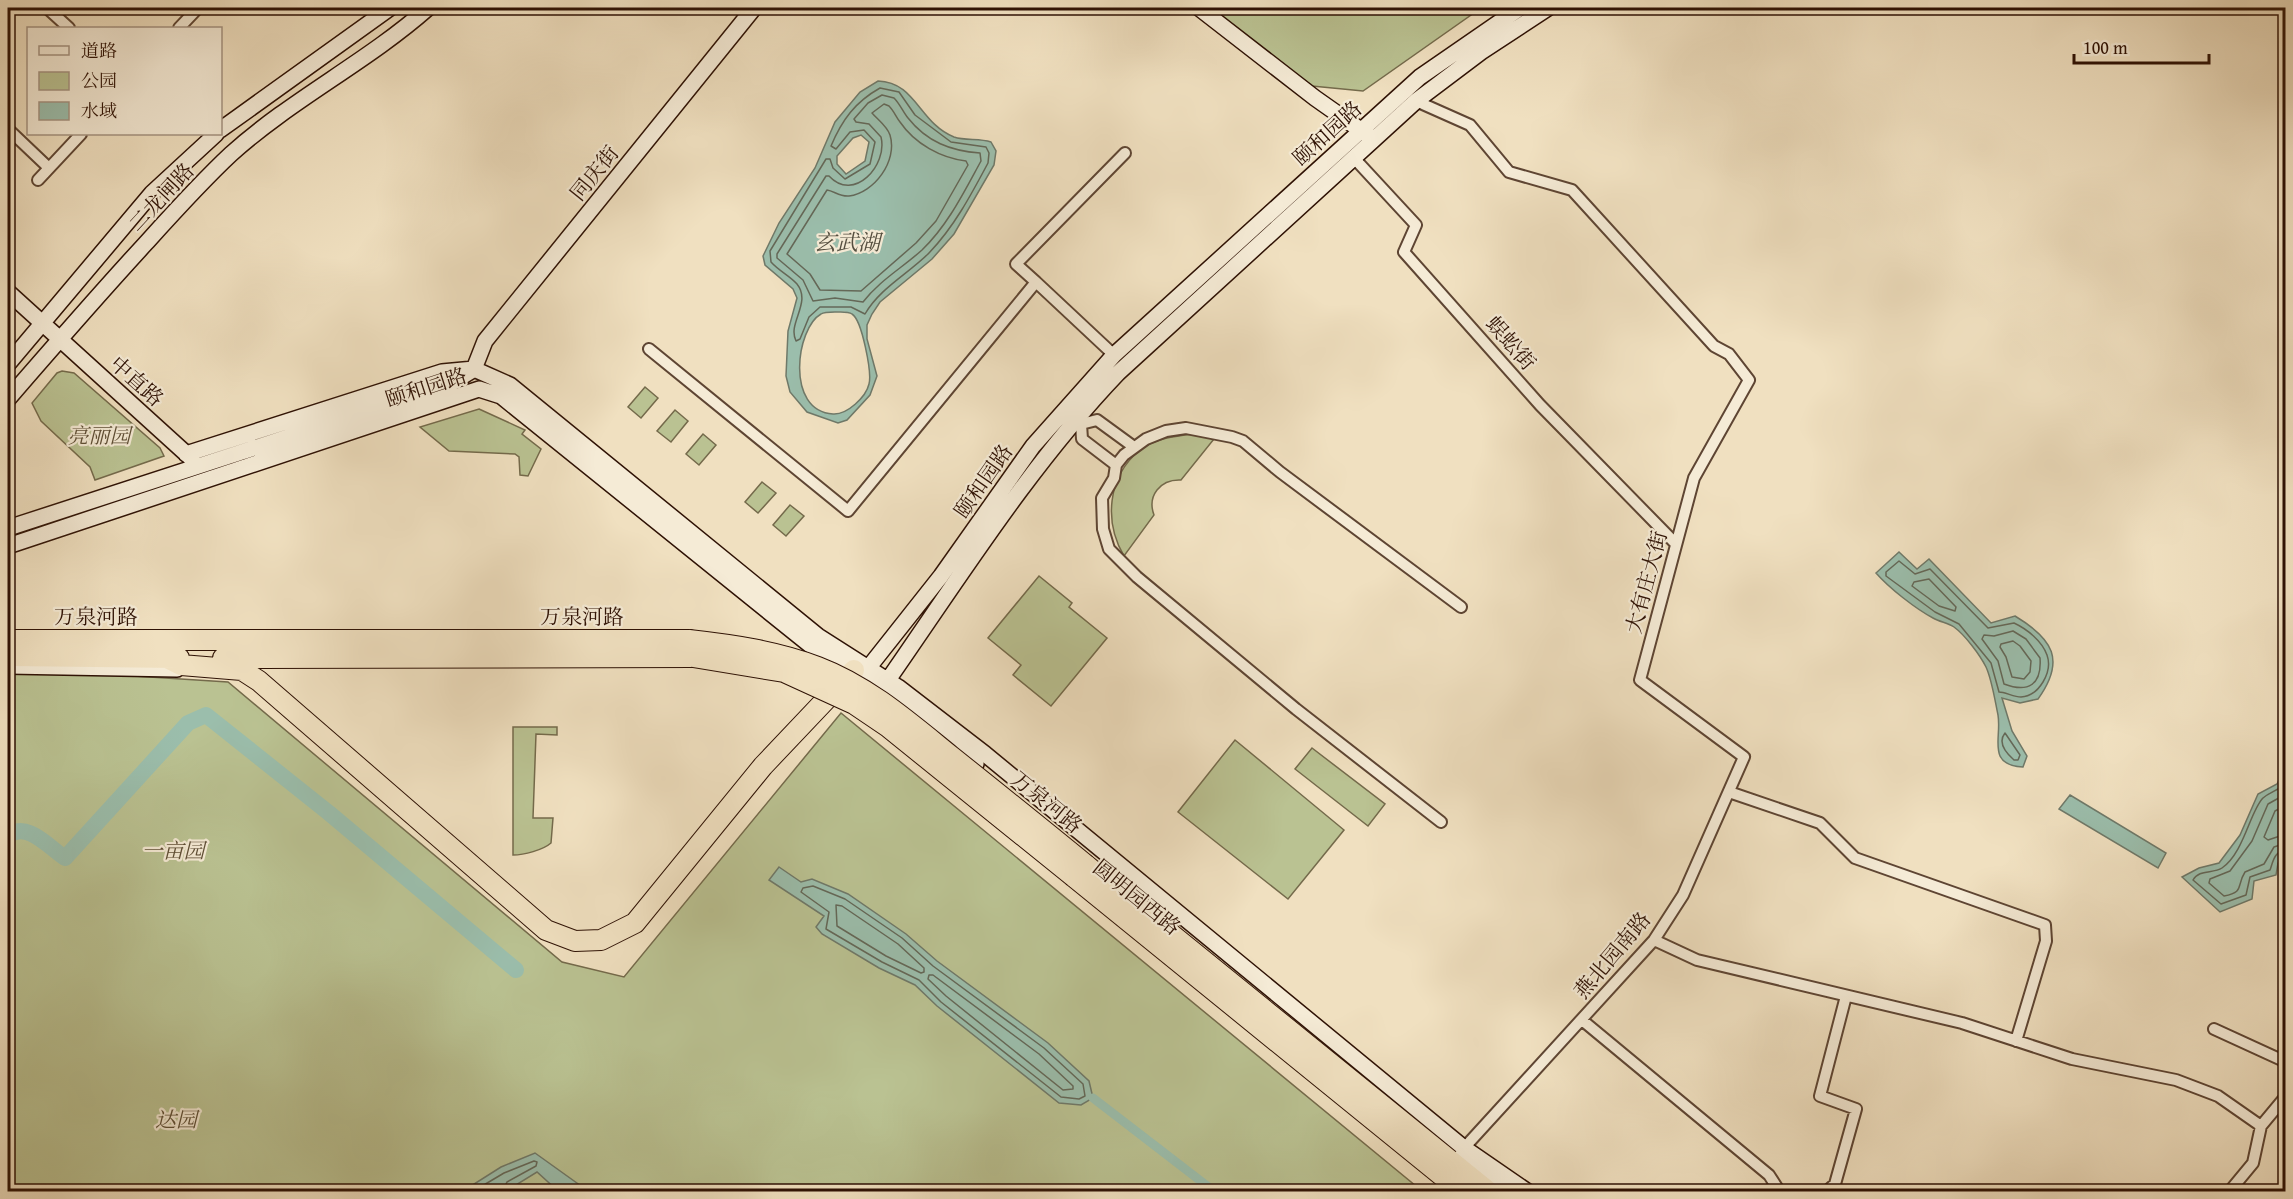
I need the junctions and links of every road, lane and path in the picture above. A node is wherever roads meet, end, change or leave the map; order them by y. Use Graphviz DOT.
graph roads {
  1 [pos="47,8"];
  2 [pos="390,8"];
  3 [pos="428,8"];
  4 [pos="754,8"];
  5 [pos="1199,8"];
  6 [pos="1520,8"];
  7 [pos="1548,8"];
  8 [pos="191,10"];
  9 [pos="68,27"];
  10 [pos="180,27"];
  11 [pos="1416,101"];
  12 [pos="8,129"];
  13 [pos="222,129"];
  14 [pos="1361,130"];
  15 [pos="80,135"];
  16 [pos="215,135"];
  17 [pos="1374,140"];
  18 [pos="1125,153"];
  19 [pos="1354,158"];
  20 [pos="50,168"];
  21 [pos="38,180"];
  22 [pos="1036,282"];
  23 [pos="8,292"];
  24 [pos="42,323"];
  25 [pos="59,339"];
  26 [pos="649,349"];
  27 [pos="1114,355"];
  28 [pos="8,364"];
  29 [pos="474,369"];
  30 [pos="479,389"];
  31 [pos="8,399"];
  32 [pos="1078,421"];
  33 [pos="1134,447"];
  34 [pos="186,454"];
  35 [pos="199,465"];
  36 [pos="1116,465"];
  37 [pos="8,528"];
  38 [pos="1676,544"];
  39 [pos="8,546"];
  40 [pos="1461,608"];
  41 [pos="8,640"];
  42 [pos="8,656"];
  43 [pos="693,657"];
  44 [pos="172,663"];
  45 [pos="8,666"];
  46 [pos="861,668"];
  47 [pos="888,680"];
  48 [pos="1744,757"];
  49 [pos="1730,792"];
  50 [pos="1441,822"];
  51 [pos="1080,871"];
  52 [pos="1654,940"];
  53 [pos="1846,996"];
  54 [pos="1582,1020"];
  55 [pos="2214,1029"];
  56 [pos="2016,1041"];
  57 [pos="2286,1062"];
  58 [pos="2286,1096"];
  59 [pos="2261,1126"];
  60 [pos="1464,1148"];
  61 [pos="1462,1191"];
  62 [pos="1489,1191"];
  63 [pos="1510,1191"];
  64 [pos="1527,1191"];
  65 [pos="1780,1191"];
  66 [pos="1826,1191"];
  67 [pos="2229,1191"];
  1 -- 9 [label="street"];
  2 -- 13 [label="main road"];
  3 -- 25 [label="main road, 二龙闸路"];
  4 -- 29 [label="main road, 同庆街"];
  5 -- 14 [label="main road"];
  6 -- 14 [label="main road, 颐和园路"];
  7 -- 11 [label="main road, 颐和园路"];
  8 -- 10 [label="street"];
  11 -- 17 [label="main road, 颐和园路"];
  11 -- 38 [label="street, 大有庄大街"];
  12 -- 20 [label="street"];
  14 -- 17 [label="main road"];
  14 -- 27 [label="main road, 颐和园路"];
  15 -- 20 [label="street"];
  16 -- 24 [label="main road, 二龙闸路"];
  17 -- 19 [label="main road, 颐和园路"];
  18 -- 22 [label="street"];
  19 -- 32 [label="main road, 颐和园路"];
  19 -- 38 [label="street, 蜈蚣街"];
  20 -- 21 [label="street"];
  22 -- 26 [label="street"];
  22 -- 27 [label="street"];
  23 -- 24 [label="main road"];
  24 -- 25 [label="main road, 中直路"];
  24 -- 28 [label="main road, 二龙闸路"];
  25 -- 31 [label="main road, 二龙闸路"];
  25 -- 34 [label="main road, 中直路"];
  27 -- 46 [label="main road, 颐和园路"];
  29 -- 30 [label="main road"];
  29 -- 34 [label="main road, 颐和园路"];
  29 -- 35 [label="main road, 颐和园路"];
  29 -- 46 [label="main road, 颐和园路"];
  30 -- 39 [label="main road, 颐和园路"];
  30 -- 46 [label="main road, 颐和园路"];
  32 -- 33 [label="street"];
  32 -- 36 [label="street"];
  32 -- 47 [label="main road, 颐和园路"];
  33 -- 36 [label="street"];
  33 -- 40 [label="street"];
  34 -- 35 [label="main road, 中直路"];
  35 -- 37 [label="main road, 颐和园路"];
  36 -- 50 [label="street"];
  38 -- 48 [label="street, 大有庄大街"];
  41 -- 51 [label="highway, 万泉河路, bridge"];
  42 -- 44 [label="highway, 万泉河路"];
  43 -- 44 [label="highway, 万泉河路"];
  43 -- 51 [label="highway, 圆明园西路, bridge"];
  44 -- 45 [label="main road"];
  44 -- 46 [label="highway"];
  46 -- 47 [label="main road"];
  46 -- 63 [label="main road, 圆明园西路"];
  47 -- 60 [label="main road, 圆明园西路"];
  48 -- 49 [label="street, 燕北园南路"];
  49 -- 52 [label="street, 燕北园南路"];
  49 -- 56 [label="street"];
  51 -- 61 [label="highway, 圆明园西路"];
  51 -- 62 [label="highway, 圆明园西路"];
  52 -- 53 [label="street"];
  52 -- 54 [label="street, 燕北园南路"];
  53 -- 56 [label="street"];
  53 -- 66 [label="street"];
  54 -- 60 [label="street, 燕北园南路"];
  54 -- 65 [label="street"];
  55 -- 57 [label="street"];
  56 -- 59 [label="street"];
  58 -- 59 [label="street"];
  59 -- 67 [label="street"];
  60 -- 64 [label="main road, 圆明园西路"];
}
